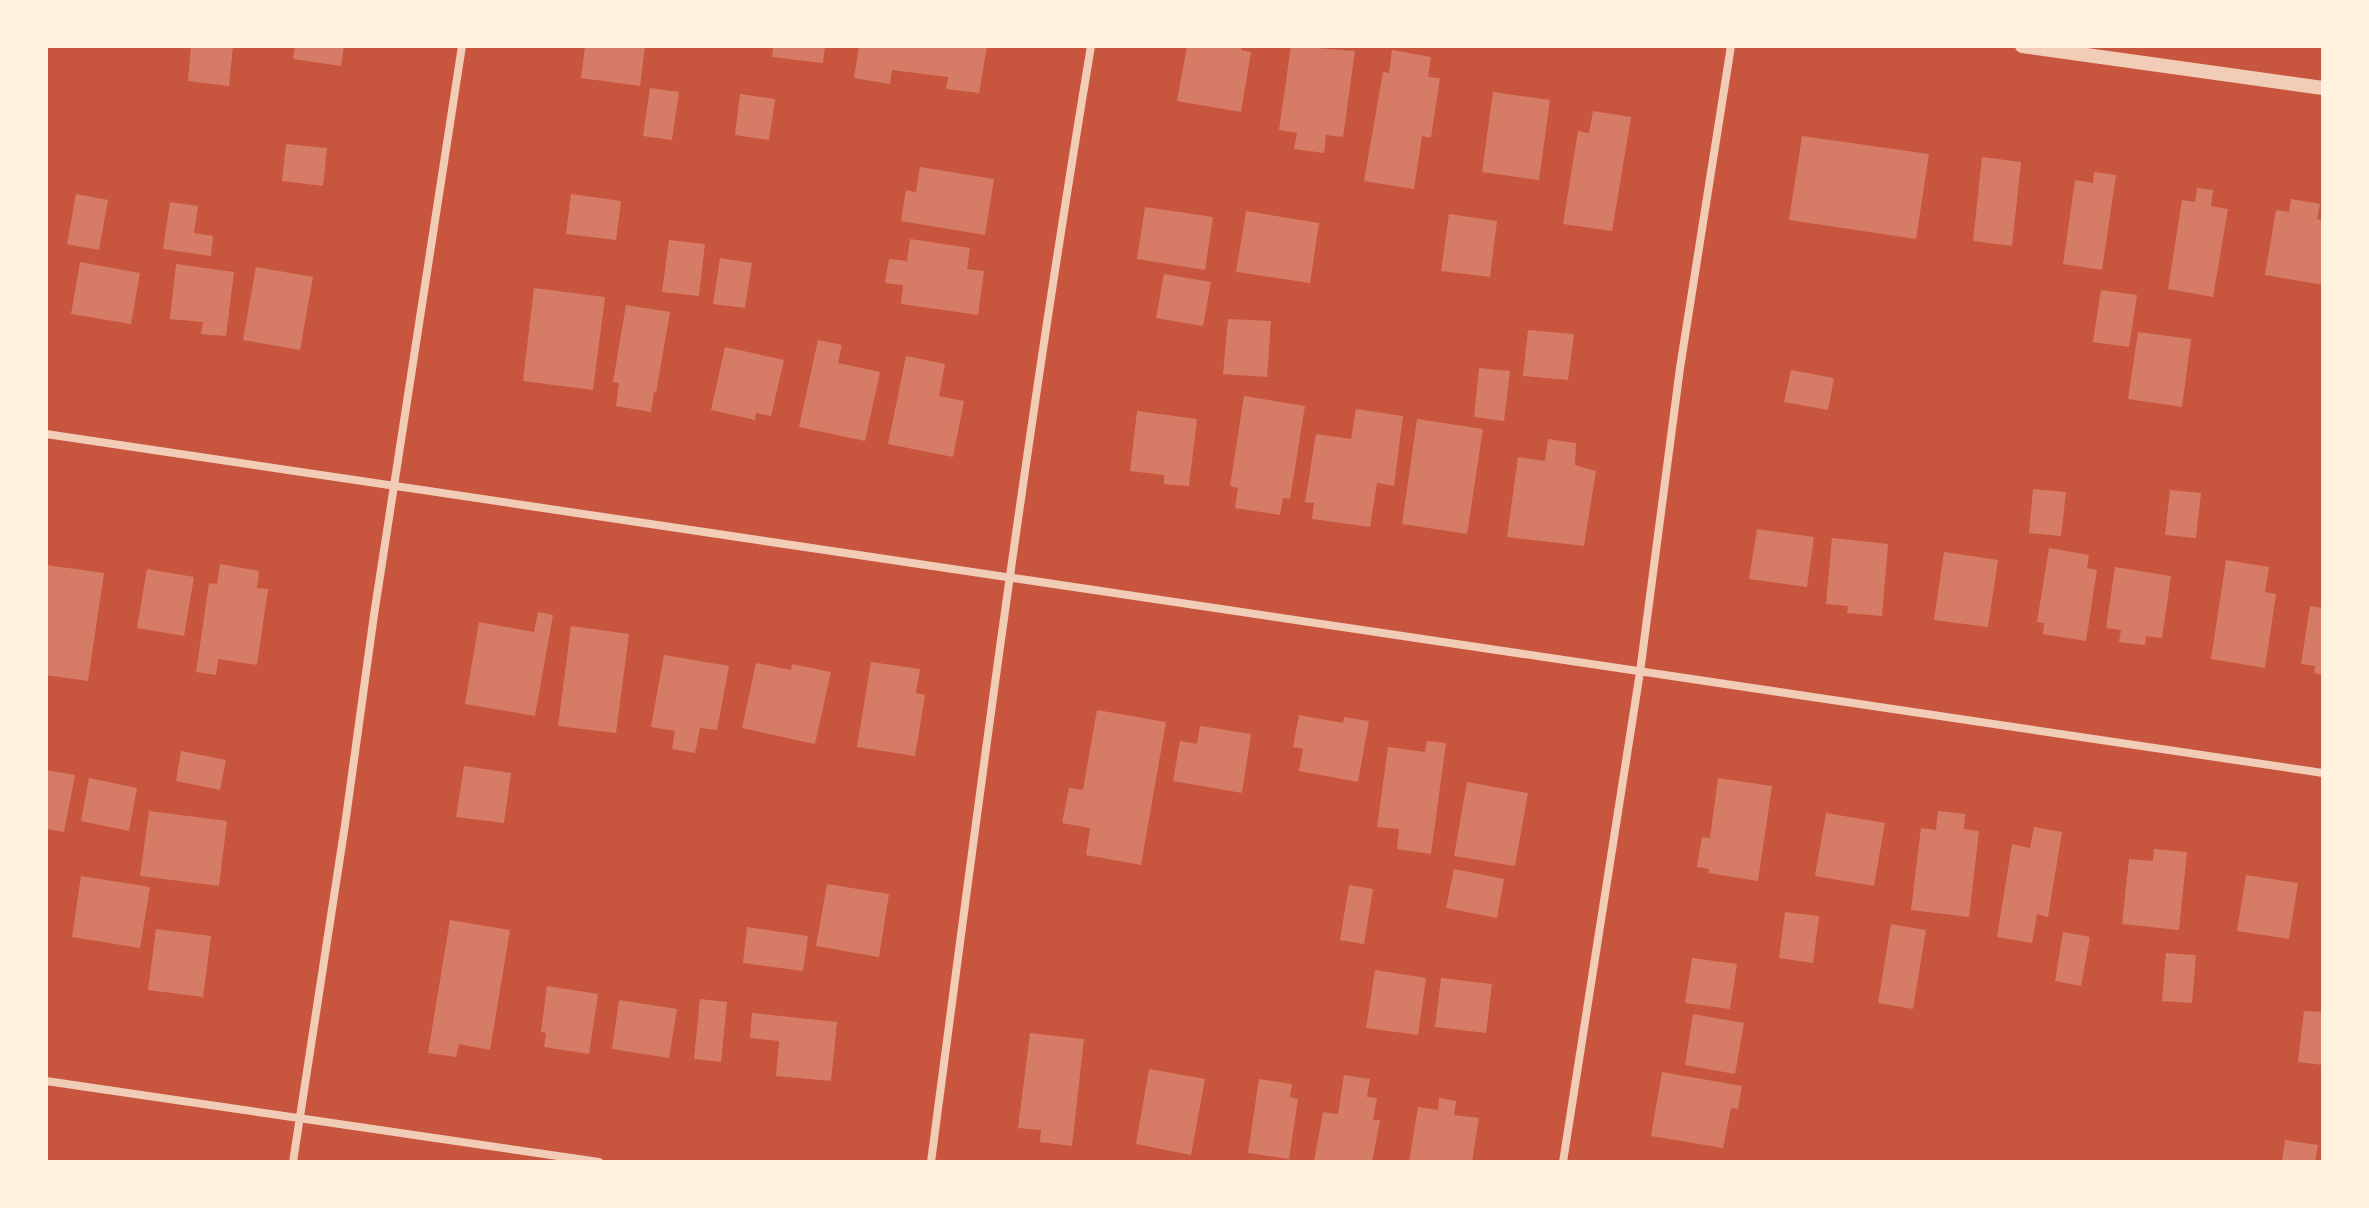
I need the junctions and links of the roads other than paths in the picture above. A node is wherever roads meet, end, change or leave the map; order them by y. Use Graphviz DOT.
graph roads {
  1 [pos="462,46"];
  2 [pos="1091,46"];
  3 [pos="1731,46"];
  4 [pos="2022,46"];
  5 [pos="2042,47"];
  6 [pos="2323,88"];
  7 [pos="46,434"];
  8 [pos="395,486"];
  9 [pos="1012,578"];
  10 [pos="1640,672"];
  11 [pos="2323,773"];
  12 [pos="46,1081"];
  13 [pos="299,1117"];
  14 [pos="293,1162"];
  15 [pos="599,1162"];
  16 [pos="931,1162"];
  17 [pos="1563,1162"];
  1 -- 8 [label="street"];
  2 -- 9 [label="street"];
  3 -- 10 [label="street"];
  4 -- 5 [label="street"];
  5 -- 6 [label="street"];
  7 -- 8 [label="street"];
  8 -- 9 [label="street"];
  8 -- 13 [label="street"];
  9 -- 10 [label="street"];
  9 -- 16 [label="street"];
  10 -- 11 [label="street"];
  10 -- 17 [label="street"];
  12 -- 13 [label="street"];
  13 -- 14 [label="street"];
  13 -- 15 [label="street"];
}
